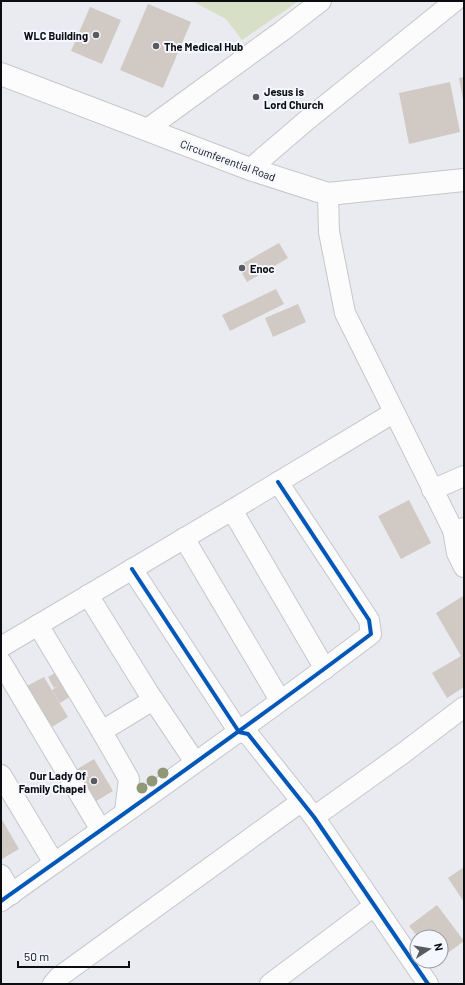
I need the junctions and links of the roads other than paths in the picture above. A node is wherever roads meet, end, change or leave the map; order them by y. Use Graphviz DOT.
graph roads {
  1 [pos="321,1"];
  2 [pos="451,2"];
  3 [pos="1,74"];
  4 [pos="146,130"];
  5 [pos="250,169"];
  6 [pos="464,180"];
  7 [pos="328,194"];
  8 [pos="394,412"];
  9 [pos="464,476"];
  10 [pos="278,482"];
  11 [pos="432,490"];
  12 [pos="232,510"];
  13 [pos="458,529"];
  14 [pos="184,538"];
  15 [pos="464,567"];
  16 [pos="132,569"];
  17 [pos="88,595"];
  18 [pos="38,625"];
  19 [pos="1,647"];
  20 [pos="1,662"];
  21 [pos="325,669"];
  22 [pos="153,700"];
  23 [pos="280,701"];
  24 [pos="464,707"];
  25 [pos="102,731"];
  26 [pos="239,732"];
  27 [pos="194,762"];
  28 [pos="1,775"];
  29 [pos="308,809"];
  30 [pos="125,812"];
  31 [pos="101,830"];
  32 [pos="54,863"];
  33 [pos="1,875"];
  34 [pos="6,898"];
  35 [pos="374,906"];
  36 [pos="53,984"];
  37 [pos="270,984"];
  38 [pos="428,984"];
  1 -- 4 [label="street"];
  2 -- 5 [label="street"];
  3 -- 4 [label="main road, Circumferential Road"];
  4 -- 5 [label="main road, Circumferential Road"];
  5 -- 7 [label="main road, Circumferential Road"];
  6 -- 7 [label="main road, Circumferential Road"];
  7 -- 8 [label="street"];
  8 -- 10 [label="street"];
  8 -- 11 [label="street"];
  9 -- 11 [label="street"];
  10 -- 12 [label="street"];
  10 -- 21 [label="street"];
  11 -- 13 [label="street"];
  12 -- 14 [label="street"];
  12 -- 21 [label="street"];
  13 -- 15 [label="street"];
  14 -- 16 [label="street"];
  14 -- 23 [label="street"];
  16 -- 17 [label="street"];
  16 -- 26 [label="street"];
  17 -- 18 [label="street"];
  17 -- 22 [label="street"];
  18 -- 19 [label="street"];
  18 -- 25 [label="street"];
  20 -- 31 [label="street"];
  21 -- 23 [label="street"];
  22 -- 25 [label="street"];
  22 -- 27 [label="street"];
  23 -- 26 [label="street"];
  24 -- 29 [label="street"];
  25 -- 30 [label="street"];
  26 -- 27 [label="street"];
  26 -- 29 [label="street"];
  27 -- 30 [label="street"];
  28 -- 32 [label="street"];
  29 -- 35 [label="street"];
  29 -- 36 [label="street"];
  30 -- 31 [label="street"];
  31 -- 32 [label="street"];
  32 -- 34 [label="street"];
  33 -- 34 [label="street"];
  35 -- 37 [label="street"];
  35 -- 38 [label="street"];
}
